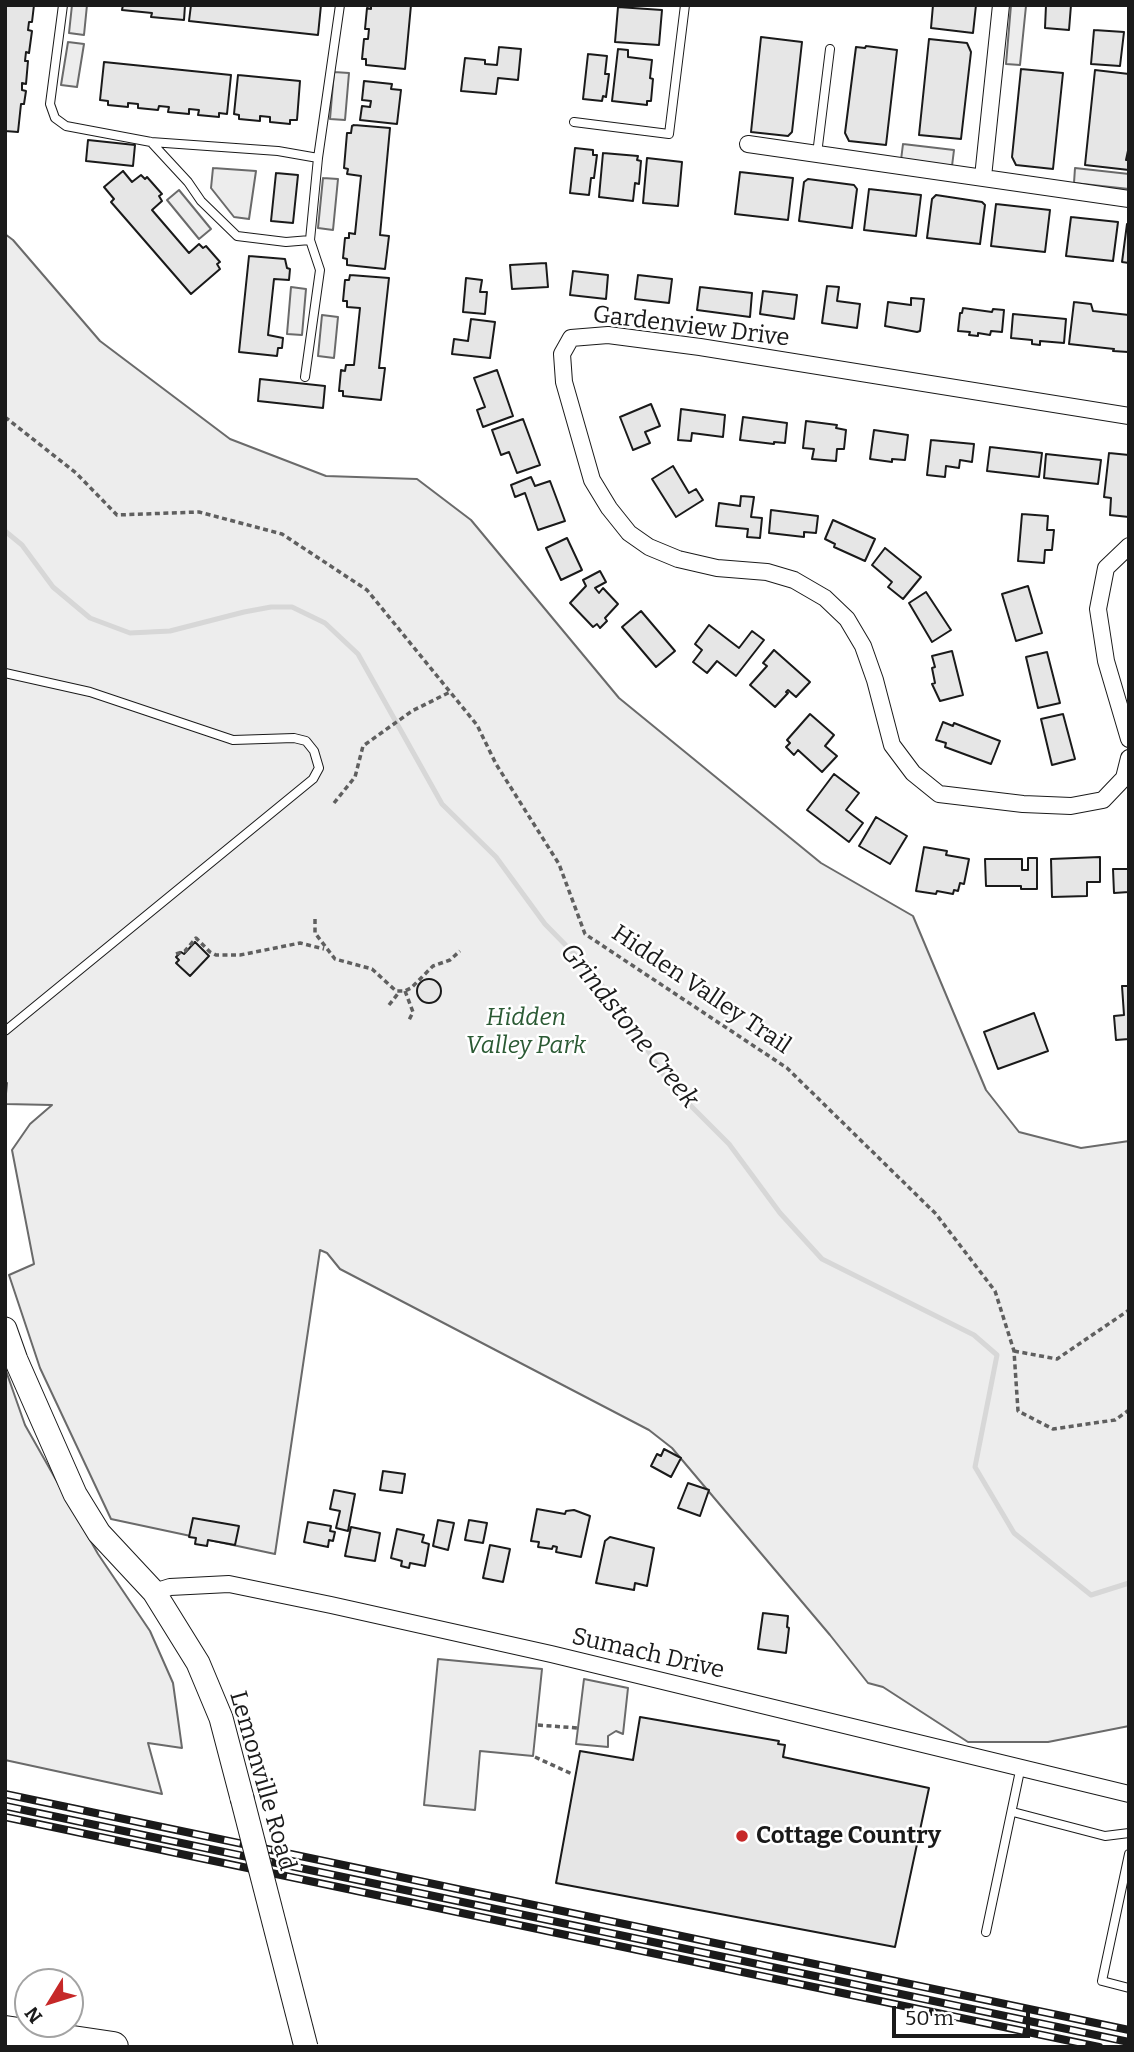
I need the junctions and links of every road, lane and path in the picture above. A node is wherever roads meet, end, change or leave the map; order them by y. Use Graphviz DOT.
graph roads {
  1 [pos="62,5"];
  2 [pos="340,5"];
  3 [pos="685,5"];
  4 [pos="1001,5"];
  5 [pos="830,49"];
  6 [pos="573,122"];
  7 [pos="151,142"];
  8 [pos="748,144"];
  9 [pos="817,154"];
  10 [pos="318,158"];
  11 [pos="983,177"];
  12 [pos="1129,199"];
  13 [pos="310,240"];
  14 [pos="305,377"];
  15 [pos="1129,416"];
  16 [pos="5,417"];
  17 [pos="1129,546"];
  18 [pos="5,673"];
  19 [pos="451,692"];
  20 [pos="1126,717"];
  21 [pos="1129,739"];
  22 [pos="1129,758"];
  23 [pos="334,803"];
  24 [pos="315,919"];
  25 [pos="326,949"];
  26 [pos="460,951"];
  27 [pos="176,954"];
  28 [pos="403,991"];
  29 [pos="389,1005"];
  30 [pos="408,1022"];
  31 [pos="5,1031"];
  32 [pos="1129,1310"];
  33 [pos="5,1329"];
  34 [pos="1014,1351"];
  35 [pos="1129,1410"];
  36 [pos="154,1592"];
  37 [pos="538,1725"];
  38 [pos="577,1728"];
  39 [pos="535,1756"];
  40 [pos="1021,1766"];
  41 [pos="572,1774"];
  42 [pos="1129,1794"];
  43 [pos="1013,1812"];
  44 [pos="1129,1833"];
  45 [pos="1129,1854"];
  46 [pos="986,1932"];
  47 [pos="1129,1988"];
  48 [pos="5,2031"];
  49 [pos="113,2047"];
  50 [pos="306,2047"];
  1 -- 7 [label="lane"];
  2 -- 10 [label="lane"];
  3 -- 6 [label="lane"];
  4 -- 11 [label="street"];
  5 -- 9 [label="lane"];
  7 -- 10 [label="lane"];
  7 -- 13 [label="lane"];
  8 -- 9 [label="street"];
  9 -- 11 [label="street"];
  10 -- 13 [label="lane"];
  11 -- 12 [label="street"];
  13 -- 14 [label="lane"];
  15 -- 22 [label="street, Gardenview Drive"];
  16 -- 19 [label="path, Hidden Valley Trail"];
  17 -- 20 [label="street"];
  18 -- 31 [label="lane"];
  19 -- 23 [label="path"];
  19 -- 34 [label="path, Hidden Valley Trail"];
  20 -- 21 [label="street"];
  24 -- 25 [label="path"];
  25 -- 27 [label="path"];
  25 -- 28 [label="path"];
  26 -- 28 [label="path"];
  28 -- 29 [label="path"];
  28 -- 30 [label="path"];
  32 -- 34 [label="path"];
  33 -- 36 [label="street, Lemonville Road"];
  34 -- 35 [label="path, Hidden Valley Trail"];
  36 -- 40 [label="street, Sumach Drive"];
  36 -- 50 [label="street, Lemonville Road, bridge"];
  37 -- 38 [label="path"];
  39 -- 41 [label="path"];
  40 -- 42 [label="street, Sumach Drive"];
  40 -- 43 [label="lane"];
  43 -- 44 [label="lane"];
  43 -- 46 [label="lane"];
  45 -- 47 [label="lane"];
  48 -- 49 [label="highway"];
}
